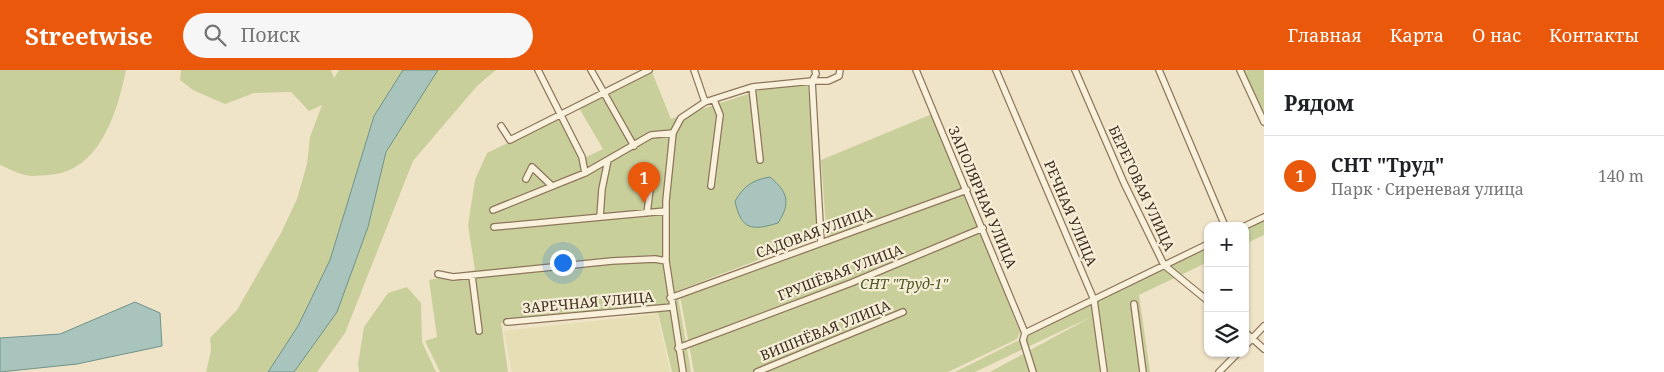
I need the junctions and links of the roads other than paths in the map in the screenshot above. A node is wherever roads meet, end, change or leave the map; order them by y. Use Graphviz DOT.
graph roads {
  1 [pos="538,70"];
  2 [pos="591,70"];
  3 [pos="694,70"];
  4 [pos="815,70"];
  5 [pos="840,70"];
  6 [pos="916,70"];
  7 [pos="996,70"];
  8 [pos="1075,70"];
  9 [pos="1159,70"];
  10 [pos="1240,70"];
  11 [pos="646,71"];
  12 [pos="812,80"];
  13 [pos="752,87"];
  14 [pos="602,93"];
  15 [pos="714,100"];
  16 [pos="704,102"];
  17 [pos="560,114"];
  18 [pos="1264,122"];
  19 [pos="501,126"];
  20 [pos="674,133"];
  21 [pos="634,146"];
  22 [pos="608,160"];
  23 [pos="760,160"];
  24 [pos="585,173"];
  25 [pos="526,179"];
  26 [pos="651,182"];
  27 [pos="552,186"];
  28 [pos="711,186"];
  29 [pos="967,190"];
  30 [pos="493,210"];
  31 [pos="666,211"];
  32 [pos="647,213"];
  33 [pos="1264,216"];
  34 [pos="600,218"];
  35 [pos="1223,222"];
  36 [pos="1249,224"];
  37 [pos="494,227"];
  38 [pos="982,228"];
  39 [pos="821,242"];
  40 [pos="1204,246"];
  41 [pos="666,261"];
  42 [pos="1164,265"];
  43 [pos="438,274"];
  44 [pos="472,276"];
  45 [pos="670,298"];
  46 [pos="1204,298"];
  47 [pos="1094,300"];
  48 [pos="1134,304"];
  49 [pos="672,307"];
  50 [pos="903,312"];
  51 [pos="506,322"];
  52 [pos="1264,326"];
  53 [pos="478,331"];
  54 [pos="1025,333"];
  55 [pos="1249,336"];
  56 [pos="1253,339"];
  57 [pos="1249,342"];
  58 [pos="678,348"];
  59 [pos="1264,349"];
  60 [pos="1234,357"];
  61 [pos="683,372"];
  62 [pos="757,372"];
  63 [pos="1034,372"];
  64 [pos="1104,372"];
  65 [pos="1143,372"];
  66 [pos="1219,372"];
  1 -- 17 [label="street"];
  2 -- 14 [label="street"];
  3 -- 16 [label="street"];
  4 -- 12 [label="street"];
  5 -- 12 [label="street"];
  6 -- 29 [label="street, ЗАПОЛЯРНАЯ УЛИЦА"];
  7 -- 47 [label="street, РЕЧНАЯ УЛИЦА"];
  8 -- 42 [label="street, БЕРЕГОВАЯ УЛИЦА"];
  9 -- 35 [label="street"];
  10 -- 18 [label="street"];
  11 -- 14 [label="street"];
  12 -- 13 [label="street"];
  12 -- 39 [label="street"];
  13 -- 15 [label="street"];
  13 -- 23 [label="street"];
  14 -- 17 [label="street"];
  14 -- 21 [label="street"];
  15 -- 16 [label="street"];
  15 -- 28 [label="street"];
  16 -- 20 [label="street"];
  17 -- 19 [label="street"];
  17 -- 24 [label="street"];
  20 -- 21 [label="street"];
  20 -- 31 [label="street"];
  21 -- 22 [label="street"];
  22 -- 24 [label="street"];
  22 -- 34 [label="street"];
  24 -- 27 [label="street"];
  25 -- 27 [label="street"];
  26 -- 32 [label="street"];
  27 -- 30 [label="street"];
  29 -- 38 [label="street, ЗАПОЛЯРНАЯ УЛИЦА"];
  29 -- 39 [label="street, САДОВАЯ УЛИЦА"];
  31 -- 32 [label="street"];
  31 -- 41 [label="street"];
  32 -- 34 [label="street"];
  33 -- 36 [label="street"];
  34 -- 37 [label="street"];
  38 -- 54 [label="street, ЗАПОЛЯРНАЯ УЛИЦА"];
  38 -- 58 [label="street, ГРУШЁВАЯ УЛИЦА"];
  39 -- 45 [label="street, САДОВАЯ УЛИЦА"];
  40 -- 42 [label="street"];
  41 -- 44 [label="street"];
  41 -- 45 [label="street"];
  42 -- 46 [label="street, БЕРЕГОВАЯ УЛИЦА"];
  42 -- 47 [label="street"];
  43 -- 44 [label="street"];
  44 -- 53 [label="street"];
  45 -- 49 [label="street"];
  47 -- 54 [label="street"];
  47 -- 64 [label="street, РЕЧНАЯ УЛИЦА"];
  48 -- 65 [label="street"];
  49 -- 51 [label="street, ЗАРЕЧНАЯ УЛИЦА"];
  49 -- 58 [label="street"];
  50 -- 62 [label="street, ВИШНЁВАЯ УЛИЦА"];
  52 -- 56 [label="street"];
  54 -- 63 [label="street, ЗАПОЛЯРНАЯ УЛИЦА"];
  55 -- 56 [label="street"];
  56 -- 57 [label="street"];
  56 -- 59 [label="street"];
  58 -- 61 [label="street"];
  60 -- 66 [label="street"];
}
